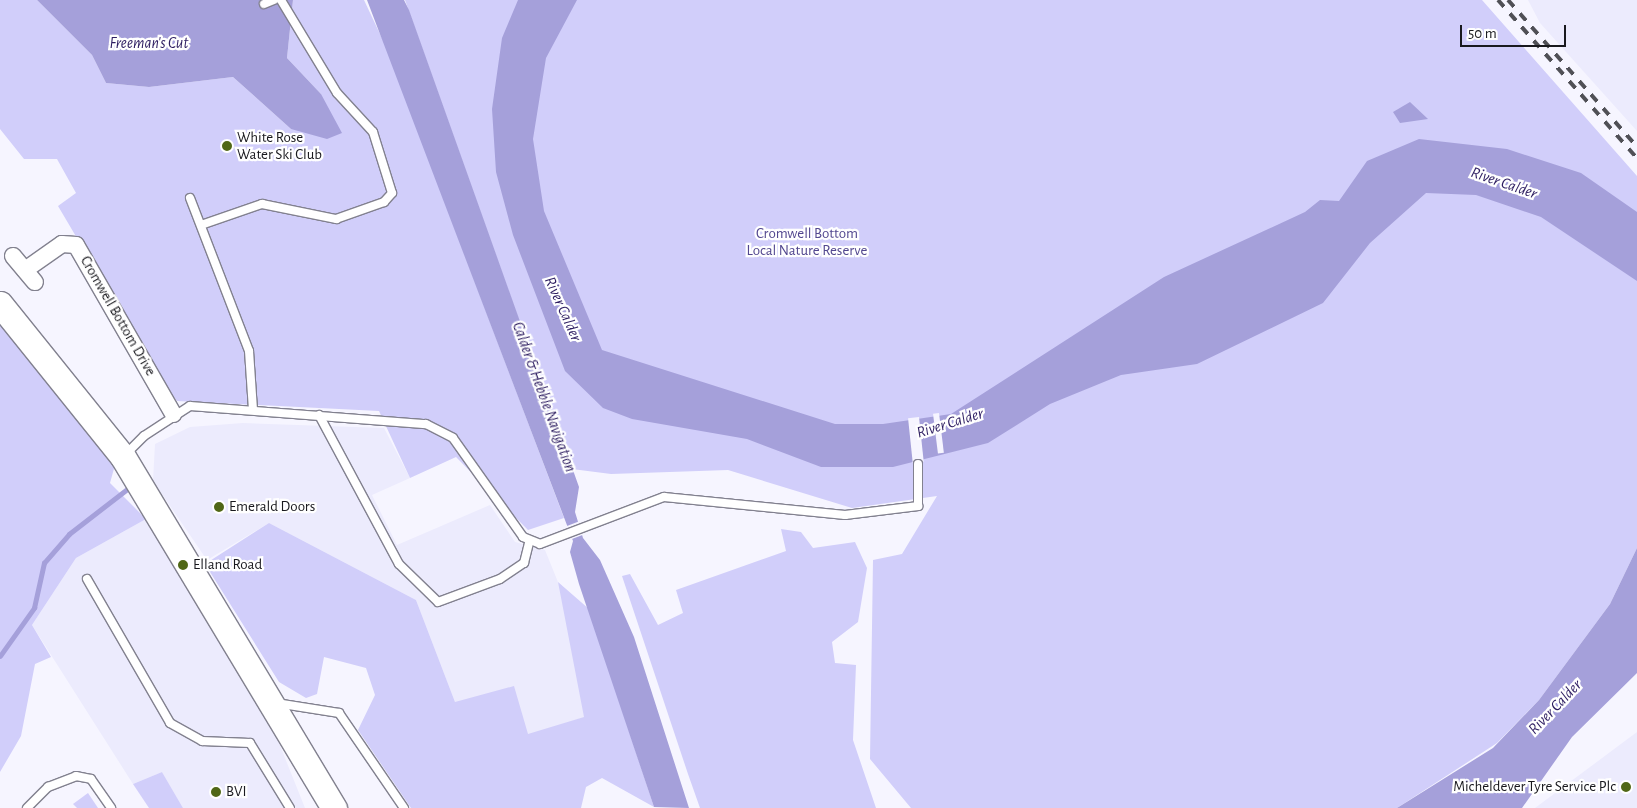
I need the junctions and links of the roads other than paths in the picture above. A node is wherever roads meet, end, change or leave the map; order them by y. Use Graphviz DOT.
graph roads {
  1 [pos="274,0"];
  2 [pos="281,0"];
  3 [pos="264,4"];
  4 [pos="190,198"];
  5 [pos="200,225"];
  6 [pos="13,256"];
  7 [pos="0,304"];
  8 [pos="253,410"];
  9 [pos="173,414"];
  10 [pos="319,415"];
  11 [pos="124,456"];
  12 [pos="918,464"];
  13 [pos="529,543"];
  14 [pos="87,579"];
  15 [pos="274,703"];
  16 [pos="27,808"];
  17 [pos="111,808"];
  18 [pos="290,808"];
  19 [pos="334,808"];
  20 [pos="404,808"];
  1 -- 3 [label="lane"];
  2 -- 5 [label="lane"];
  4 -- 5 [label="lane"];
  5 -- 8 [label="lane"];
  6 -- 9 [label="street, Cromwell Bottom Drive"];
  7 -- 11 [label="main road"];
  8 -- 9 [label="lane"];
  8 -- 10 [label="lane"];
  9 -- 11 [label="lane"];
  10 -- 13 [label="lane"];
  10 -- 13 [label="lane"];
  11 -- 15 [label="main road"];
  12 -- 13 [label="lane"];
  14 -- 18 [label="lane"];
  15 -- 19 [label="main road"];
  15 -- 20 [label="lane"];
  16 -- 17 [label="lane"];
}
